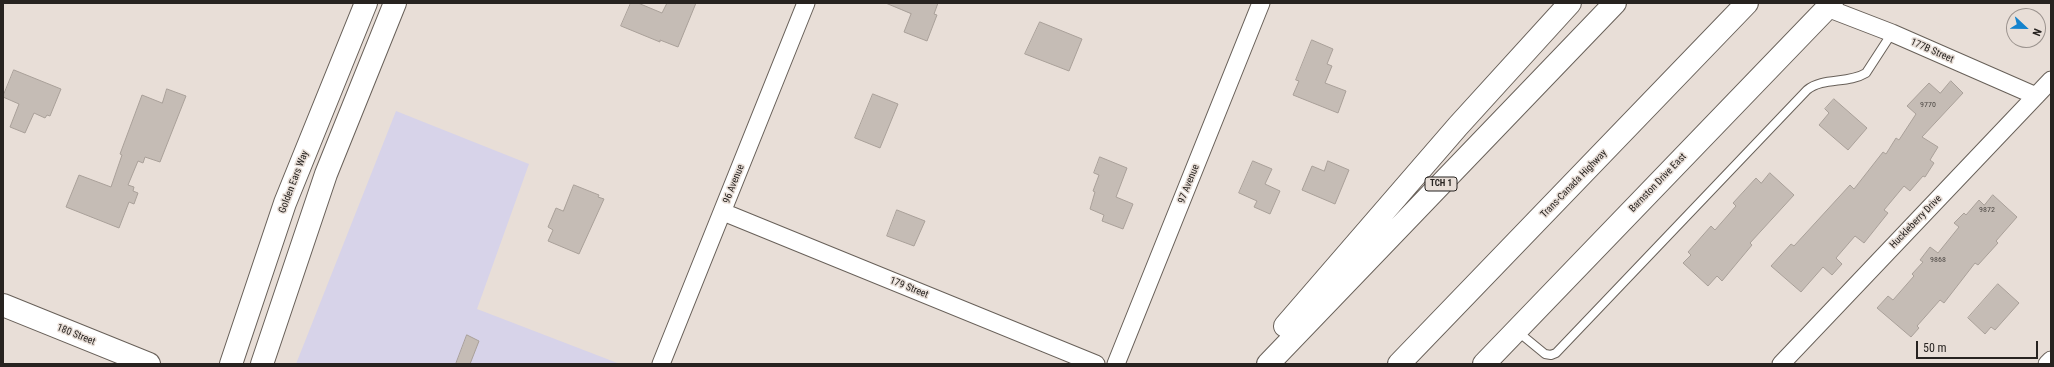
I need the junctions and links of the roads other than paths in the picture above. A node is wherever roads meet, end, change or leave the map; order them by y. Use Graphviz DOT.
graph roads {
  1 [pos="366,3"];
  2 [pos="395,3"];
  3 [pos="806,3"];
  4 [pos="1261,3"];
  5 [pos="1570,3"];
  6 [pos="1615,3"];
  7 [pos="1747,3"];
  8 [pos="1758,3"];
  9 [pos="1830,6"];
  10 [pos="1892,33"];
  11 [pos="1711,43"];
  12 [pos="2051,80"];
  13 [pos="2036,96"];
  14 [pos="723,212"];
  15 [pos="3,305"];
  16 [pos="1516,330"];
  17 [pos="2051,360"];
  18 [pos="149,364"];
  19 [pos="231,364"];
  20 [pos="262,364"];
  21 [pos="661,364"];
  22 [pos="1096,364"];
  23 [pos="1116,364"];
  24 [pos="1252,364"];
  25 [pos="1268,364"];
  26 [pos="1399,364"];
  27 [pos="1484,364"];
  28 [pos="1781,364"];
  29 [pos="2047,364"];
  1 -- 19 [label="main road, Golden Ears Way"];
  2 -- 20 [label="main road"];
  3 -- 14 [label="street, 96 Avenue"];
  4 -- 23 [label="street, 97 Avenue"];
  5 -- 24 [label="main road"];
  6 -- 25 [label="main road, TCH 1"];
  7 -- 11 [label="main road, Trans-Canada Highway"];
  8 -- 11 [label="main road"];
  9 -- 10 [label="street, 177B Street"];
  9 -- 16 [label="main road, Barnston Drive East"];
  10 -- 13 [label="street, 177B Street"];
  10 -- 16 [label="lane"];
  11 -- 26 [label="main road, Trans-Canada Highway"];
  12 -- 13 [label="street, Huckleberry Drive"];
  13 -- 28 [label="street, Huckleberry Drive"];
  14 -- 21 [label="street, 96 Avenue"];
  14 -- 22 [label="street, 179 Street"];
  15 -- 18 [label="main road, 180 Street"];
  16 -- 27 [label="main road, Barnston Drive East"];
  17 -- 29 [label="street"];
}
